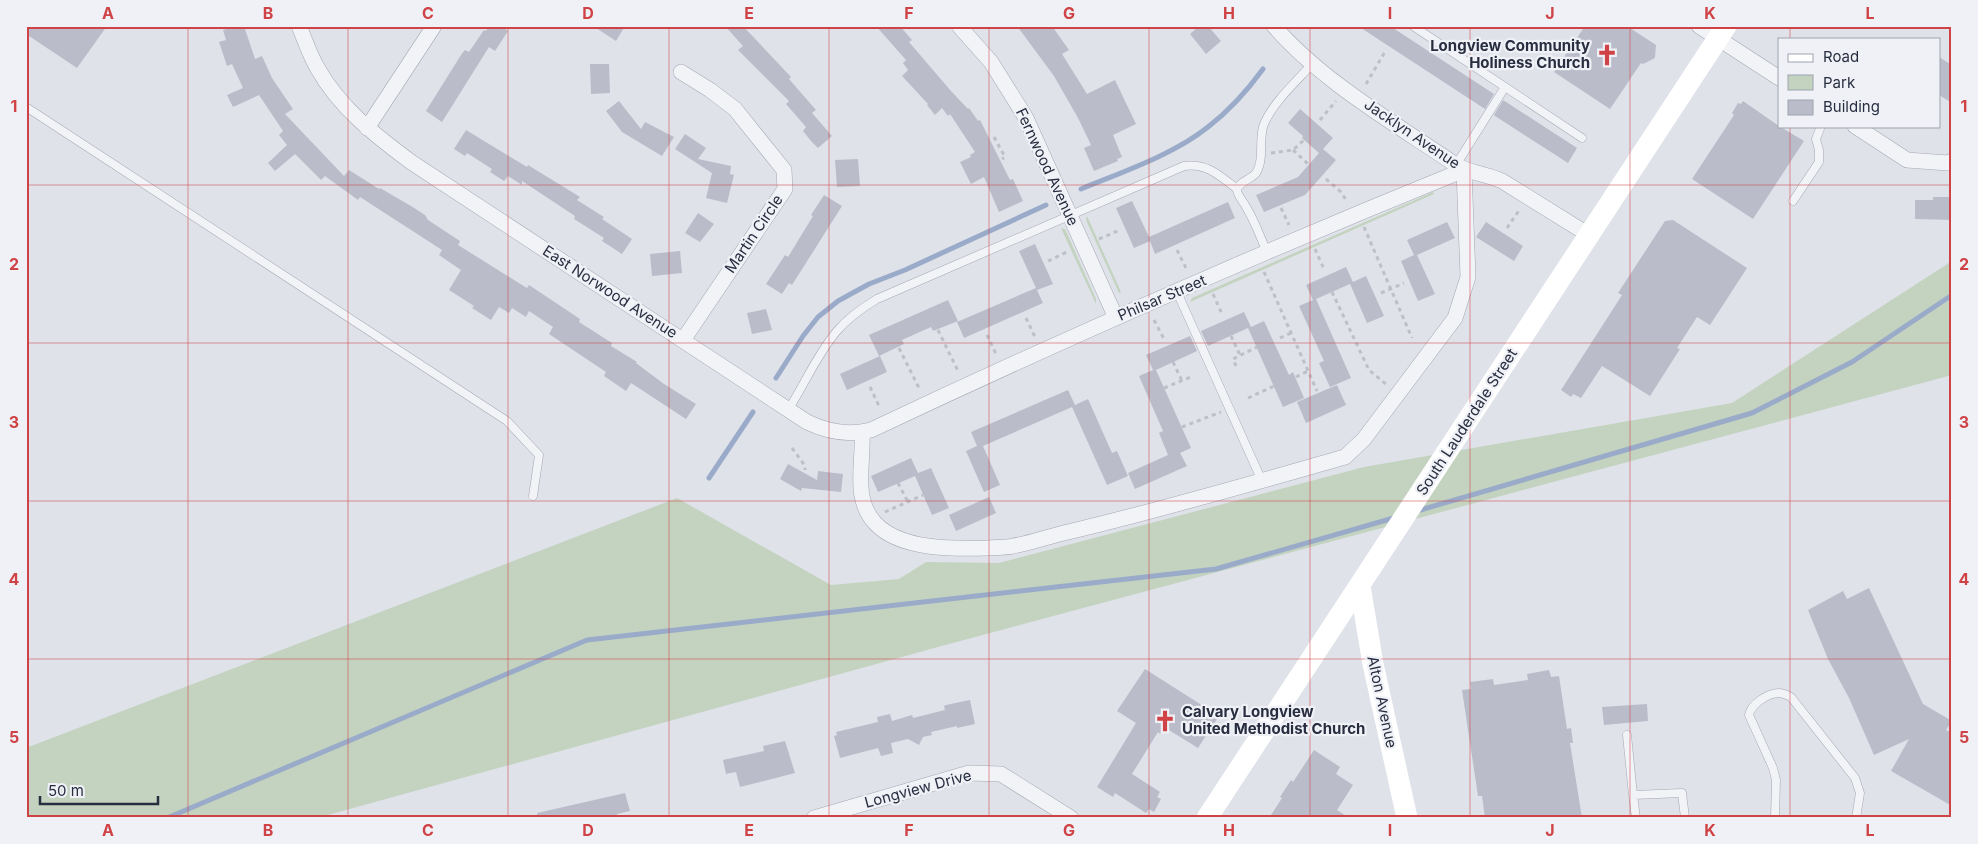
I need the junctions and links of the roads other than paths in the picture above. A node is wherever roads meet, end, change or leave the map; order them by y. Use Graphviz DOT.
graph roads {
  1 [pos="299,26"];
  2 [pos="434,26"];
  3 [pos="959,26"];
  4 [pos="1274,26"];
  5 [pos="1413,26"];
  6 [pos="1699,26"];
  7 [pos="1722,33"];
  8 [pos="1312,64"];
  9 [pos="681,72"];
  10 [pos="1778,77"];
  11 [pos="1505,87"];
  12 [pos="26,107"];
  13 [pos="366,128"];
  14 [pos="1819,128"];
  15 [pos="1858,128"];
  16 [pos="1582,138"];
  17 [pos="1952,161"];
  18 [pos="1460,168"];
  19 [pos="1237,189"];
  20 [pos="1793,201"];
  21 [pos="1071,216"];
  22 [pos="1590,235"];
  23 [pos="1267,252"];
  24 [pos="1177,292"];
  25 [pos="1116,318"];
  26 [pos="683,340"];
  27 [pos="788,410"];
  28 [pos="862,432"];
  29 [pos="1262,481"];
  30 [pos="533,496"];
  31 [pos="1360,586"];
  32 [pos="1627,735"];
  33 [pos="1633,795"];
  34 [pos="814,818"];
  35 [pos="1072,818"];
  36 [pos="1207,818"];
  37 [pos="1407,818"];
  38 [pos="1636,818"];
  39 [pos="1685,818"];
  40 [pos="1775,818"];
  41 [pos="1856,818"];
  1 -- 13 [label="street, East Norwood Avenue"];
  2 -- 13 [label="street"];
  3 -- 21 [label="street, Fernwood Avenue"];
  4 -- 8 [label="street, Jacklyn Avenue"];
  5 -- 11 [label="lane"];
  6 -- 7 [label="street"];
  7 -- 10 [label="street"];
  7 -- 22 [label="street, South Lauderdale Street"];
  8 -- 18 [label="street, Jacklyn Avenue"];
  8 -- 19 [label="lane"];
  9 -- 26 [label="street, Martin Circle"];
  11 -- 16 [label="lane"];
  11 -- 18 [label="lane"];
  12 -- 30 [label="lane"];
  13 -- 26 [label="street, East Norwood Avenue"];
  14 -- 20 [label="lane"];
  15 -- 17 [label="street"];
  18 -- 22 [label="street, Jacklyn Avenue"];
  18 -- 23 [label="street, Philsar Street"];
  18 -- 29 [label="street"];
  19 -- 21 [label="lane"];
  19 -- 23 [label="lane"];
  21 -- 25 [label="street, Fernwood Avenue"];
  21 -- 27 [label="lane"];
  22 -- 31 [label="street, South Lauderdale Street"];
  23 -- 24 [label="street, Philsar Street"];
  24 -- 25 [label="street, Philsar Street"];
  24 -- 29 [label="lane"];
  25 -- 28 [label="street, Philsar Street"];
  26 -- 27 [label="street, East Norwood Avenue"];
  27 -- 28 [label="street, East Norwood Avenue"];
  28 -- 29 [label="street"];
  31 -- 36 [label="street, South Lauderdale Street"];
  31 -- 37 [label="street, Alton Avenue"];
  32 -- 33 [label="lane"];
  33 -- 38 [label="lane"];
  33 -- 39 [label="lane"];
  34 -- 35 [label="street, Longview Drive"];
  40 -- 41 [label="lane"];
}
